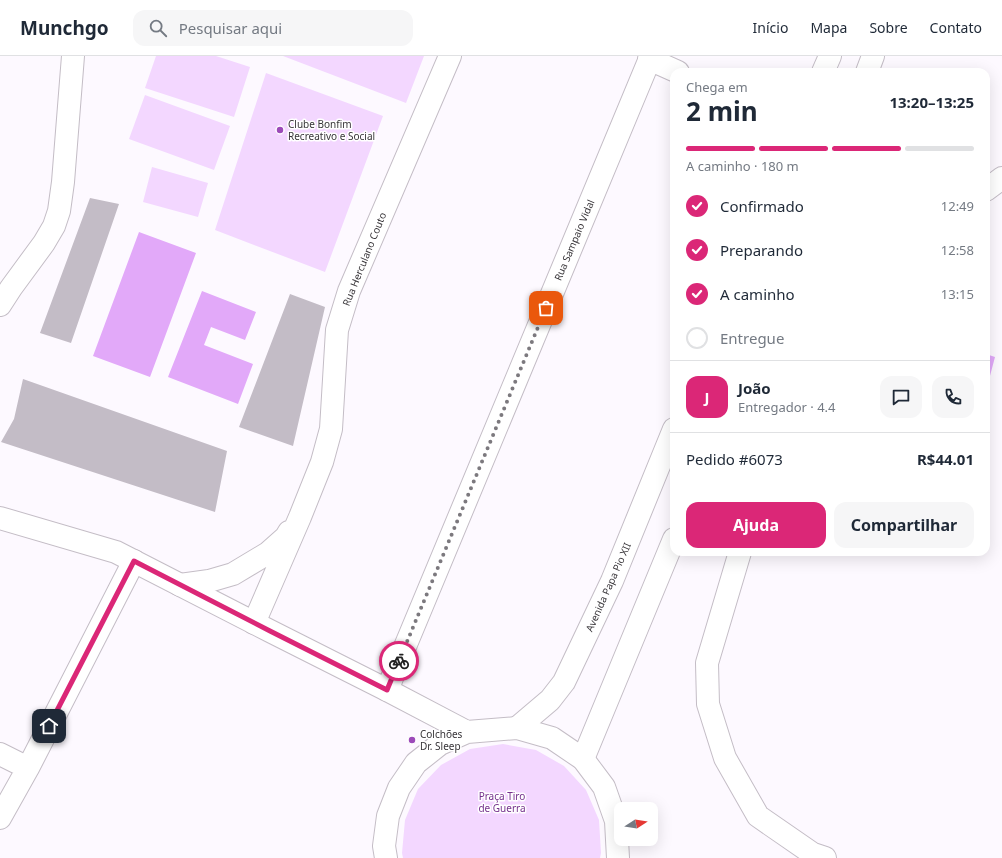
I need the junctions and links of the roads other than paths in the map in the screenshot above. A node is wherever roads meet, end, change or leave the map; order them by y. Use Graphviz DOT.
graph roads {
  1 [pos="73,56"];
  2 [pos="450,56"];
  3 [pos="830,56"];
  4 [pos="873,56"];
  5 [pos="650,58"];
  6 [pos="670,68"];
  7 [pos="825,68"];
  8 [pos="868,68"];
  9 [pos="1002,178"];
  10 [pos="990,187"];
  11 [pos="0,305"];
  12 [pos="670,439"];
  13 [pos="300,517"];
  14 [pos="0,518"];
  15 [pos="670,549"];
  16 [pos="739,556"];
  17 [pos="134,561"];
  18 [pos="180,585"];
  19 [pos="254,623"];
  20 [pos="387,690"];
  21 [pos="517,728"];
  22 [pos="467,732"];
  23 [pos="0,754"];
  24 [pos="583,759"];
  25 [pos="28,768"];
  26 [pos="0,818"];
  27 [pos="620,857"];
  28 [pos="386,858"];
  29 [pos="825,858"];
  1 -- 11 [label="street"];
  2 -- 13 [label="street, Rua Herculano Couto"];
  3 -- 7 [label="street"];
  4 -- 8 [label="street"];
  5 -- 6 [label="street"];
  5 -- 20 [label="street, Rua Sampaio Vidal"];
  9 -- 10 [label="street"];
  12 -- 21 [label="street, Avenida Papa Pio XII"];
  13 -- 18 [label="street, Rua Herculano Couto"];
  13 -- 19 [label="street, Rua Herculano Couto"];
  14 -- 17 [label="street"];
  15 -- 24 [label="street"];
  16 -- 29 [label="street"];
  17 -- 18 [label="street"];
  17 -- 25 [label="street"];
  18 -- 19 [label="street"];
  19 -- 20 [label="street"];
  20 -- 22 [label="street"];
  21 -- 22 [label="street"];
  21 -- 24 [label="street"];
  22 -- 28 [label="street"];
  23 -- 25 [label="street"];
  24 -- 27 [label="street"];
  25 -- 26 [label="street"];
}
